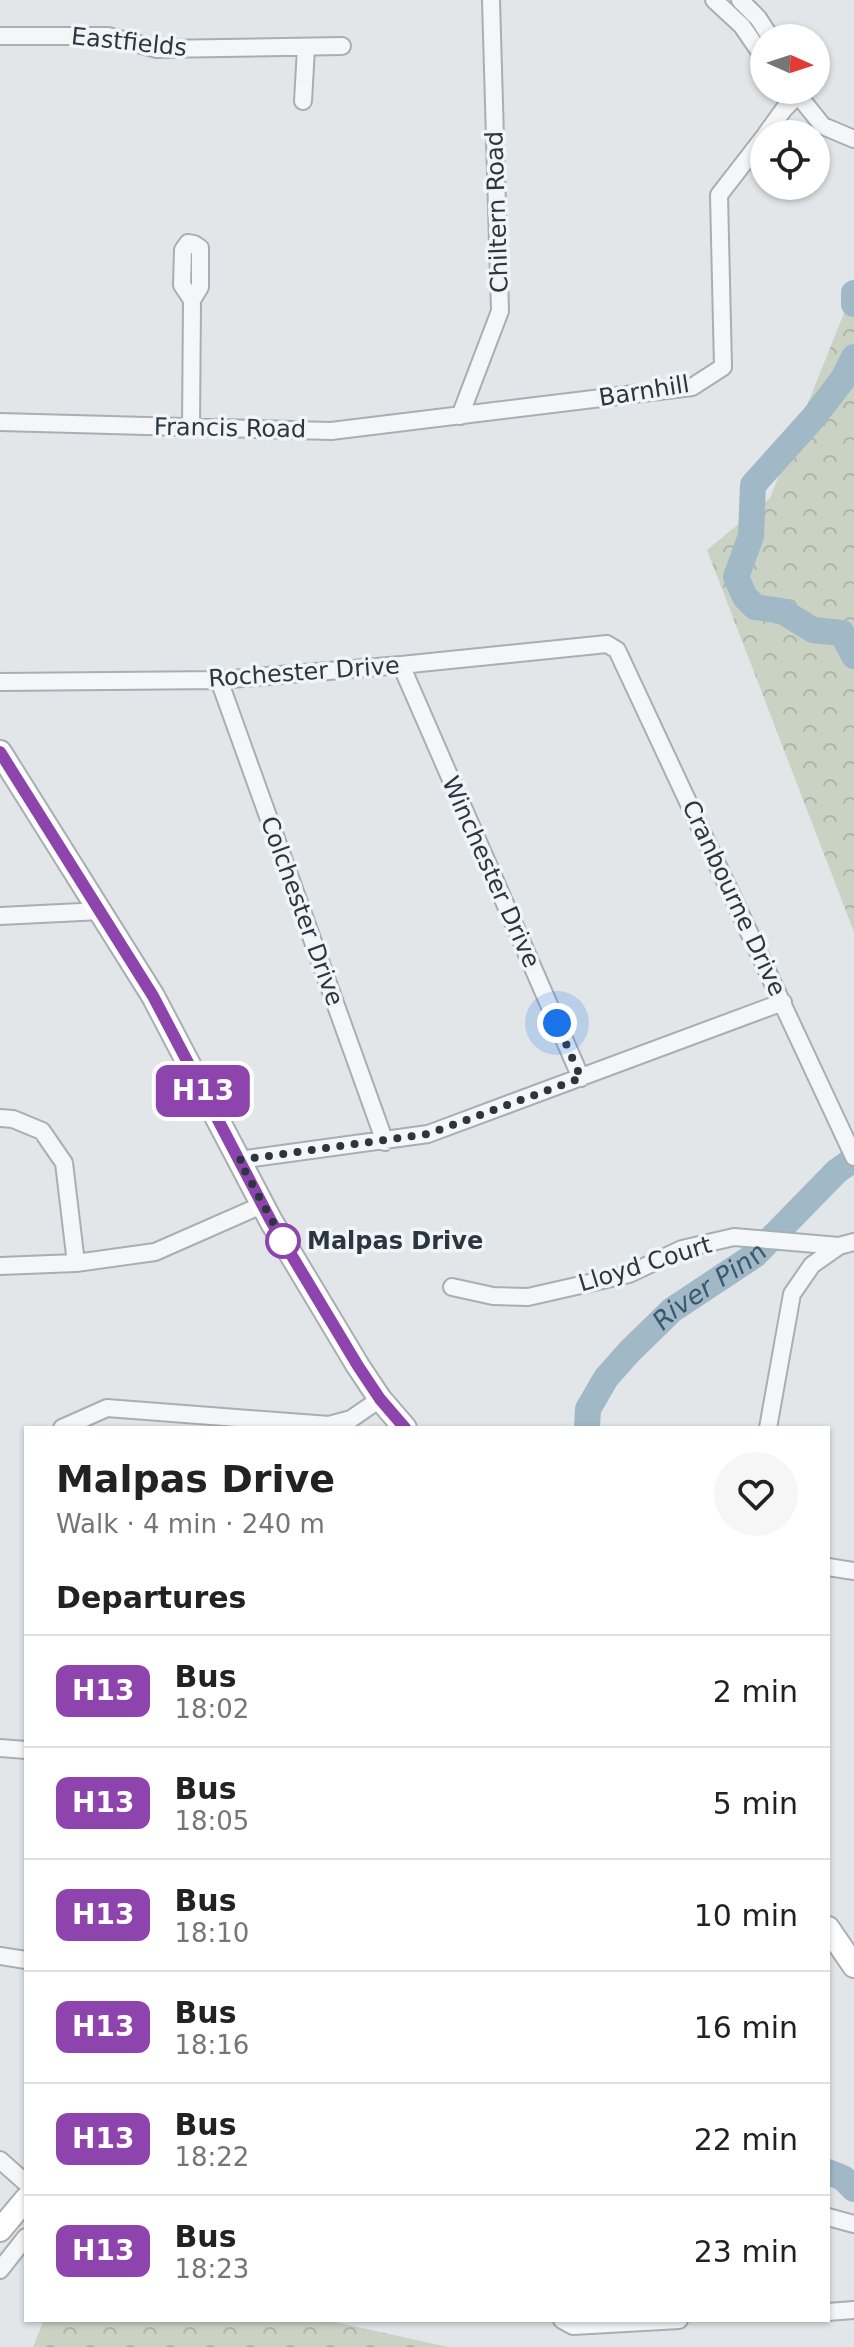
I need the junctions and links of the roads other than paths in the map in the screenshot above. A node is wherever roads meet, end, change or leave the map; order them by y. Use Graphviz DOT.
graph roads {
  1 [pos="491,0"];
  2 [pos="714,0"];
  3 [pos="742,1"];
  4 [pos="730,15"];
  5 [pos="762,24"];
  6 [pos="0,36"];
  7 [pos="750,38"];
  8 [pos="342,46"];
  9 [pos="306,48"];
  10 [pos="303,101"];
  11 [pos="805,104"];
  12 [pos="854,139"];
  13 [pos="750,155"];
  14 [pos="192,300"];
  15 [pos="460,416"];
  16 [pos="0,422"];
  17 [pos="191,428"];
  18 [pos="607,644"];
  19 [pos="401,665"];
  20 [pos="219,680"];
  21 [pos="0,682"];
  22 [pos="0,752"];
  23 [pos="101,911"];
  24 [pos="0,916"];
  25 [pos="783,1002"];
  26 [pos="581,1078"];
  27 [pos="0,1118"];
  28 [pos="385,1142"];
  29 [pos="853,1155"];
  30 [pos="239,1160"];
  31 [pos="262,1205"];
  32 [pos="846,1244"];
  33 [pos="76,1263"];
  34 [pos="0,1266"];
  35 [pos="452,1287"];
  36 [pos="380,1399"];
  37 [pos="199,1421"];
  38 [pos="66,1426"];
  39 [pos="403,1426"];
  40 [pos="768,1426"];
  41 [pos="830,1567"];
  42 [pos="854,1571"];
  43 [pos="0,1748"];
  44 [pos="24,1750"];
  45 [pos="830,1931"];
  46 [pos="0,1956"];
  47 [pos="24,1960"];
  48 [pos="854,1966"];
  49 [pos="0,2160"];
  50 [pos="22,2172"];
  51 [pos="24,2201"];
  52 [pos="830,2218"];
  53 [pos="854,2224"];
  54 [pos="0,2230"];
  55 [pos="24,2240"];
  56 [pos="0,2270"];
  57 [pos="854,2310"];
  58 [pos="830,2312"];
  59 [pos="604,2322"];
  60 [pos="567,2323"];
  1 -- 15 [label="street, Chiltern Road"];
  2 -- 4 [label="street"];
  3 -- 4 [label="street"];
  3 -- 5 [label="street"];
  4 -- 7 [label="street"];
  6 -- 9 [label="street, Eastfields"];
  8 -- 9 [label="street, Eastfields"];
  9 -- 10 [label="street"];
  11 -- 12 [label="street"];
  13 -- 15 [label="street, Barnhill"];
  14 -- 17 [label="street"];
  15 -- 17 [label="street, Francis Road"];
  16 -- 17 [label="street, Francis Road"];
  18 -- 19 [label="street, Rochester Drive"];
  18 -- 25 [label="street, Cranbourne Drive"];
  19 -- 20 [label="street, Rochester Drive"];
  19 -- 26 [label="street, Winchester Drive"];
  20 -- 21 [label="street, Rochester Drive"];
  20 -- 28 [label="street, Colchester Drive"];
  22 -- 23 [label="street"];
  23 -- 24 [label="street"];
  23 -- 30 [label="street"];
  25 -- 26 [label="street"];
  25 -- 29 [label="street, Cranbourne Drive"];
  26 -- 28 [label="street"];
  27 -- 33 [label="street"];
  28 -- 30 [label="street"];
  30 -- 31 [label="street"];
  31 -- 33 [label="street"];
  31 -- 36 [label="street"];
  32 -- 35 [label="street, Lloyd Court"];
  32 -- 40 [label="street"];
  33 -- 34 [label="street"];
  36 -- 37 [label="street"];
  36 -- 39 [label="street"];
  37 -- 38 [label="street"];
  41 -- 42 [label="street"];
  43 -- 44 [label="street"];
  45 -- 48 [label="street"];
  46 -- 47 [label="street"];
  49 -- 50 [label="street"];
  51 -- 54 [label="street"];
  52 -- 53 [label="street"];
  55 -- 56 [label="street"];
  57 -- 58 [label="street"];
  59 -- 60 [label="street"];
}
